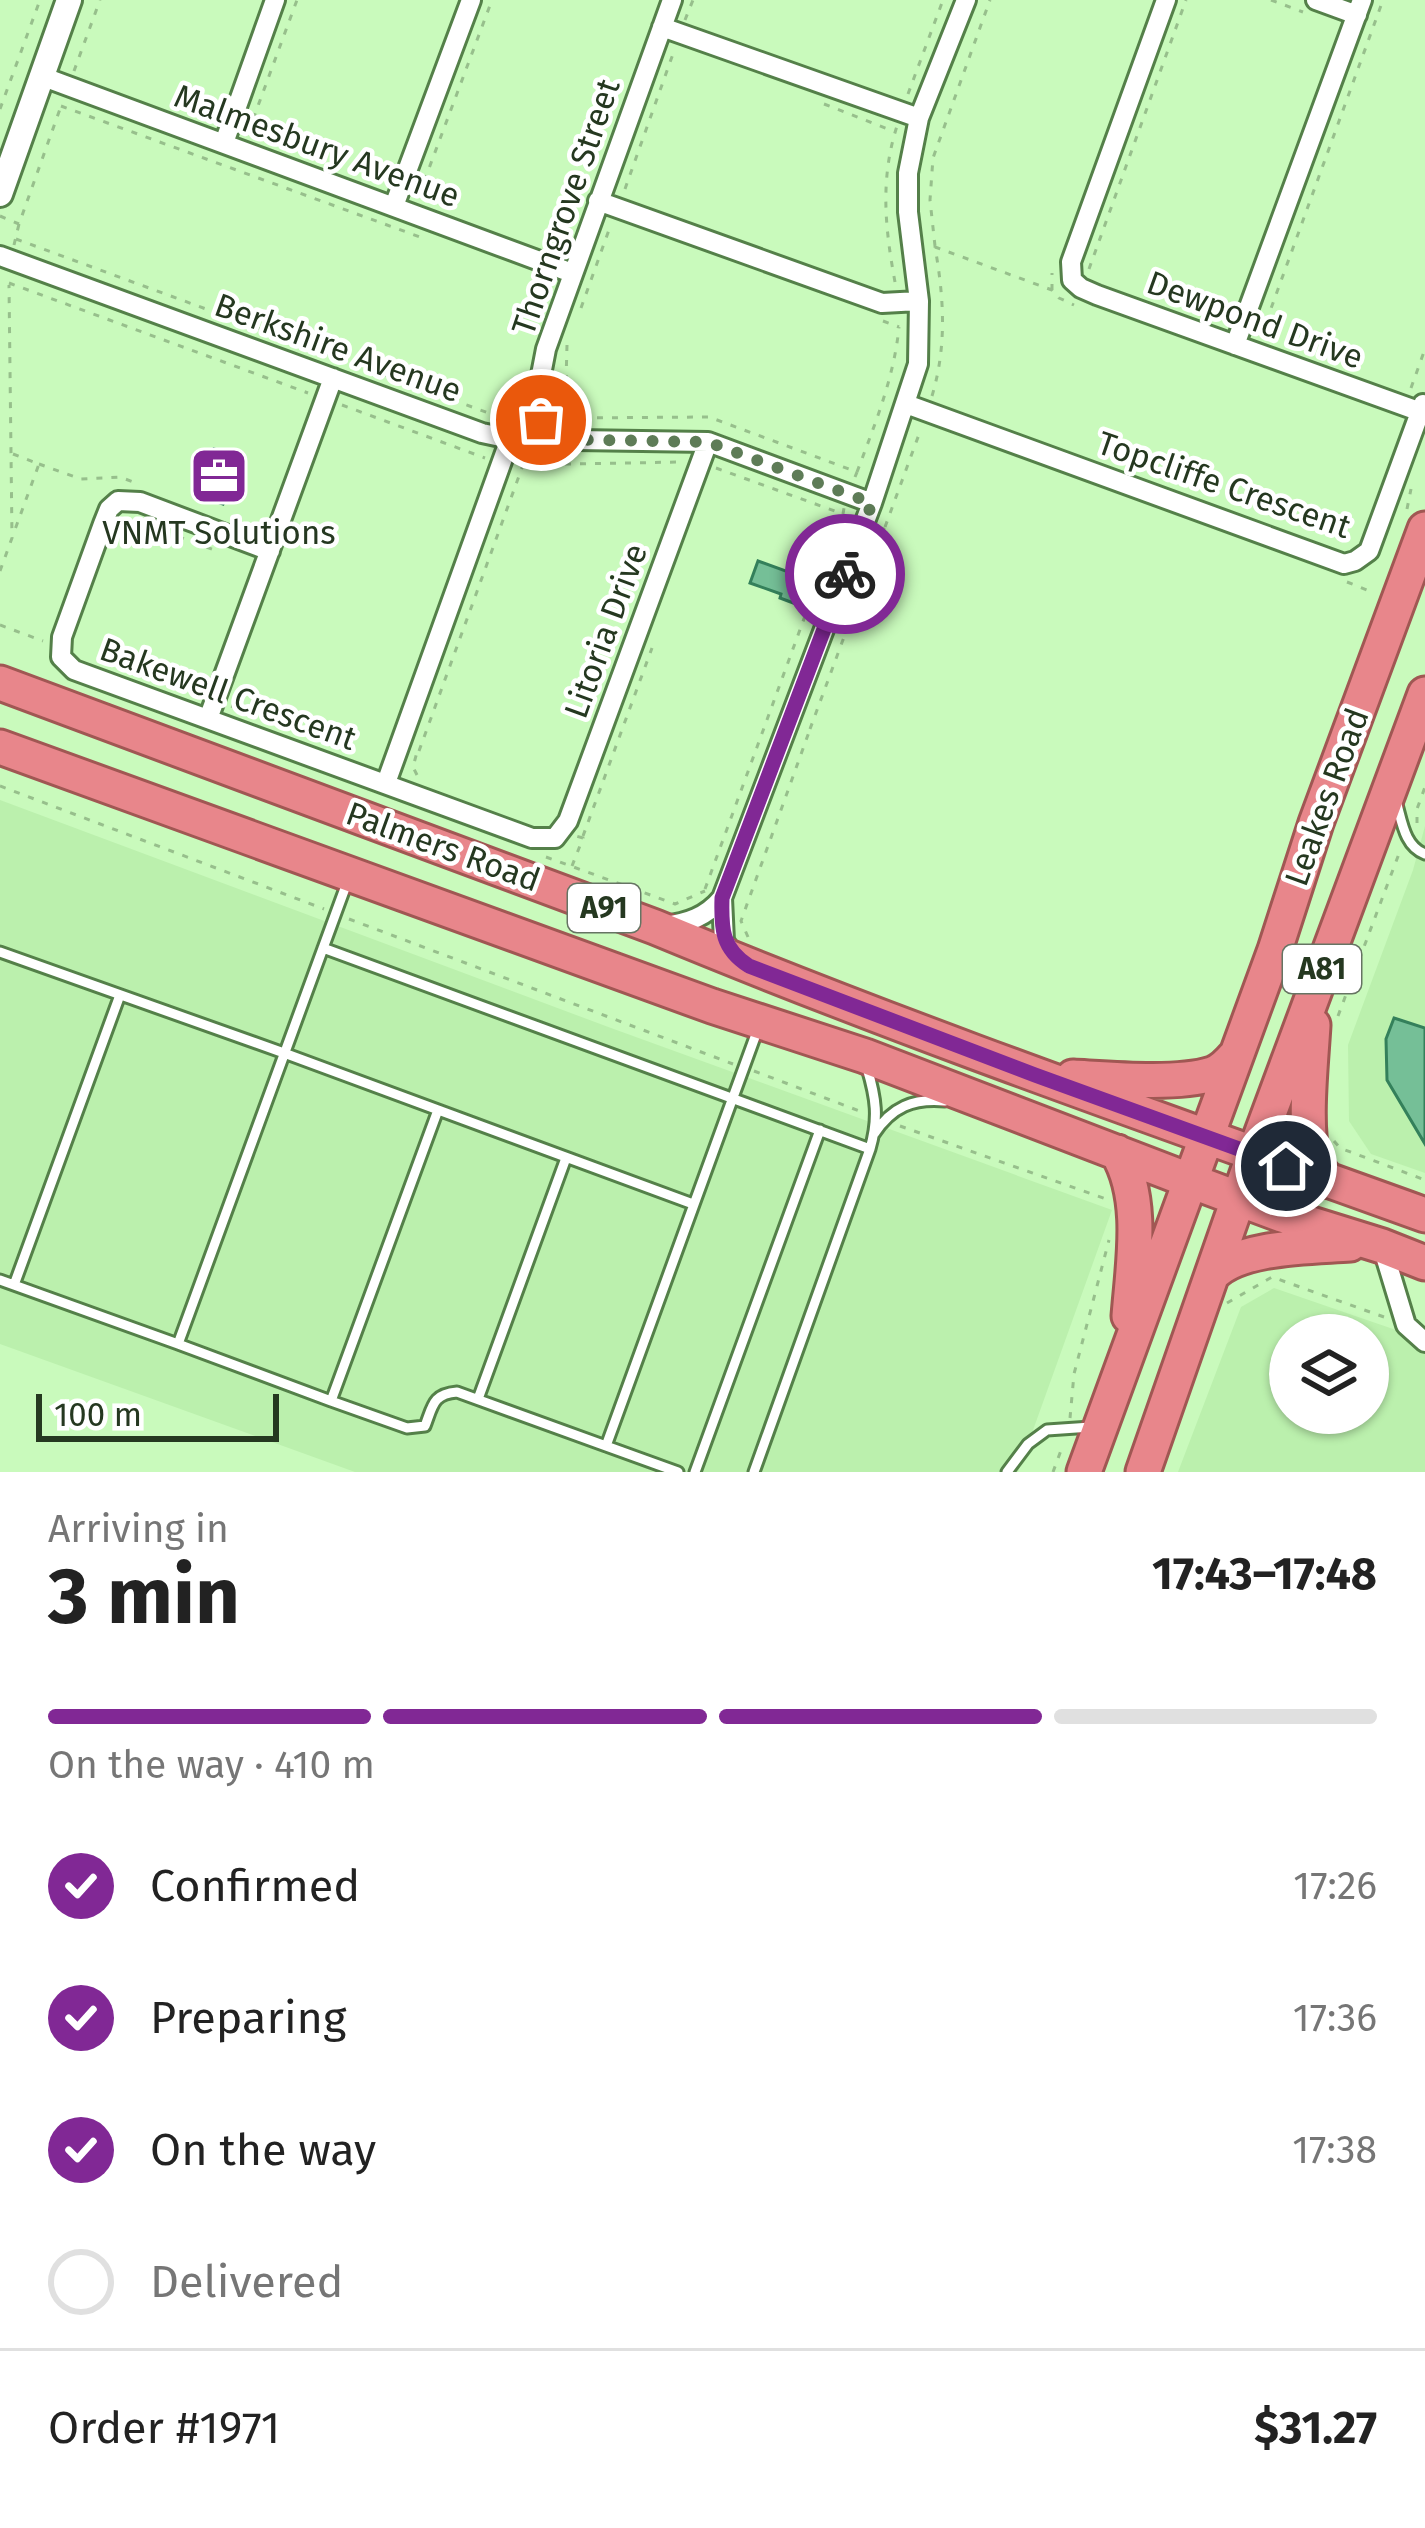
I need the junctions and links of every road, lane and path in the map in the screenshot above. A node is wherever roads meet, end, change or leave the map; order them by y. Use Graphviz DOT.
graph roads {
  1 [pos="40,0"];
  2 [pos="69,0"];
  3 [pos="100,0"];
  4 [pos="275,0"];
  5 [pos="297,0"];
  6 [pos="471,0"];
  7 [pos="492,0"];
  8 [pos="671,0"];
  9 [pos="693,0"];
  10 [pos="966,0"];
  11 [pos="990,0"];
  12 [pos="1166,0"];
  13 [pos="1316,0"];
  14 [pos="1383,0"];
  15 [pos="1359,7"];
  16 [pos="671,30"];
  17 [pos="41,76"];
  18 [pos="68,86"];
  19 [pos="0,110"];
  20 [pos="919,118"];
  21 [pos="247,137"];
  22 [pos="224,143"];
  23 [pos="624,191"];
  24 [pos="0,194"];
  25 [pos="418,200"];
  26 [pos="598,202"];
  27 [pos="394,206"];
  28 [pos="0,216"];
  29 [pos="19,224"];
  30 [pos="612,224"];
  31 [pos="418,236"];
  32 [pos="935,248"];
  33 [pos="6,258"];
  34 [pos="572,273"];
  35 [pos="909,302"];
  36 [pos="581,307"];
  37 [pos="1088,310"];
  38 [pos="877,319"];
  39 [pos="899,327"];
  40 [pos="1262,335"];
  41 [pos="1235,345"];
  42 [pos="566,348"];
  43 [pos="1425,349"];
  44 [pos="333,378"];
  45 [pos="310,394"];
  46 [pos="933,395"];
  47 [pos="1419,400"];
  48 [pos="906,404"];
  49 [pos="565,418"];
  50 [pos="921,428"];
  51 [pos="510,439"];
  52 [pos="542,439"];
  53 [pos="708,442"];
  54 [pos="11,454"];
  55 [pos="502,463"];
  56 [pos="857,472"];
  57 [pos="872,503"];
  58 [pos="842,514"];
  59 [pos="1425,529"];
  60 [pos="884,530"];
  61 [pos="12,538"];
  62 [pos="270,551"];
  63 [pos="0,572"];
  64 [pos="0,625"];
  65 [pos="13,630"];
  66 [pos="0,636"];
  67 [pos="60,648"];
  68 [pos="0,682"];
  69 [pos="1425,694"];
  70 [pos="208,719"];
  71 [pos="788,724"];
  72 [pos="0,747"];
  73 [pos="1406,762"];
  74 [pos="417,777"];
  75 [pos="386,783"];
  76 [pos="0,786"];
  77 [pos="1425,787"];
  78 [pos="555,838"];
  79 [pos="1408,841"];
  80 [pos="1425,854"];
  81 [pos="350,874"];
  82 [pos="713,894"];
  83 [pos="746,907"];
  84 [pos="335,914"];
  85 [pos="655,927"];
  86 [pos="323,948"];
  87 [pos="0,952"];
  88 [pos="749,966"];
  89 [pos="1316,988"];
  90 [pos="120,995"];
  91 [pos="1337,1017"];
  92 [pos="761,1022"];
  93 [pos="284,1053"];
  94 [pos="865,1056"];
  95 [pos="1235,1057"];
  96 [pos="744,1068"];
  97 [pos="1035,1075"];
  98 [pos="732,1098"];
  99 [pos="994,1106"];
  100 [pos="438,1110"];
  101 [pos="879,1119"];
  102 [pos="820,1130"];
  103 [pos="1325,1131"];
  104 [pos="1207,1137"];
  105 [pos="870,1149"];
  106 [pos="1118,1152"];
  107 [pos="1254,1154"];
  108 [pos="566,1158"];
  109 [pos="1425,1180"];
  110 [pos="1191,1181"];
  111 [pos="1329,1181"];
  112 [pos="1238,1198"];
  113 [pos="693,1204"];
  114 [pos="1119,1204"];
  115 [pos="1425,1215"];
  116 [pos="1113,1225"];
  117 [pos="1376,1244"];
  118 [pos="1425,1264"];
  119 [pos="0,1280"];
  120 [pos="14,1285"];
  121 [pos="1218,1290"];
  122 [pos="1406,1325"];
  123 [pos="1425,1342"];
  124 [pos="178,1344"];
  125 [pos="1126,1360"];
  126 [pos="478,1399"];
  127 [pos="332,1401"];
  128 [pos="1085,1428"];
  129 [pos="606,1446"];
  130 [pos="678,1472"];
  131 [pos="695,1472"];
  132 [pos="754,1472"];
  133 [pos="1007,1472"];
  134 [pos="1053,1472"];
  135 [pos="1084,1472"];
  136 [pos="1143,1472"];
  1 -- 19 [label="path"];
  2 -- 17 [label="street"];
  3 -- 18 [label="path"];
  4 -- 22 [label="street"];
  5 -- 21 [label="path"];
  6 -- 27 [label="street"];
  7 -- 25 [label="path"];
  8 -- 16 [label="street, Thorngrove Street"];
  9 -- 16 [label="path"];
  10 -- 20 [label="street"];
  11 -- 32 [label="path"];
  12 -- 41 [label="street, Dewpond Drive"];
  13 -- 15 [label="street"];
  14 -- 40 [label="path"];
  15 -- 41 [label="street"];
  16 -- 20 [label="street"];
  16 -- 23 [label="path"];
  16 -- 26 [label="street, Thorngrove Street"];
  17 -- 18 [label="street, Malmesbury Avenue"];
  17 -- 24 [label="street"];
  18 -- 22 [label="street, Malmesbury Avenue"];
  20 -- 35 [label="street"];
  22 -- 27 [label="street, Malmesbury Avenue"];
  26 -- 34 [label="street, Thorngrove Street"];
  26 -- 35 [label="street"];
  27 -- 34 [label="street, Malmesbury Avenue"];
  28 -- 29 [label="path"];
  29 -- 31 [label="path"];
  29 -- 33 [label="path"];
  30 -- 36 [label="path"];
  32 -- 37 [label="path"];
  32 -- 46 [label="path"];
  33 -- 44 [label="street, Berkshire Avenue"];
  34 -- 52 [label="street, Thorngrove Street"];
  35 -- 39 [label="path"];
  35 -- 48 [label="street"];
  38 -- 39 [label="path"];
  39 -- 56 [label="path"];
  41 -- 47 [label="street, Dewpond Drive"];
  42 -- 49 [label="path"];
  43 -- 47 [label="path"];
  44 -- 51 [label="street, Berkshire Avenue"];
  44 -- 62 [label="street"];
  45 -- 54 [label="path"];
  47 -- 48 [label="street, Topcliffe Crescent"];
  48 -- 57 [label="street"];
  50 -- 60 [label="path"];
  51 -- 52 [label="street, Berkshire Avenue"];
  51 -- 55 [label="street"];
  52 -- 53 [label="street, Berkshire Avenue"];
  53 -- 57 [label="street, Berkshire Avenue"];
  53 -- 78 [label="street, Litoria Drive"];
  54 -- 61 [label="path"];
  54 -- 61 [label="path"];
  55 -- 74 [label="path"];
  55 -- 75 [label="street"];
  57 -- 71 [label="street"];
  58 -- 82 [label="path"];
  59 -- 95 [label="highway, Leakes Road / A81"];
  61 -- 63 [label="path"];
  62 -- 67 [label="street, Bakewell Crescent"];
  62 -- 70 [label="street"];
  64 -- 65 [label="path"];
  65 -- 66 [label="path"];
  65 -- 67 [label="path"];
  67 -- 70 [label="street, Bakewell Crescent"];
  68 -- 85 [label="highway, Palmers Road / A91"];
  69 -- 73 [label="highway, Leakes Road / A81"];
  70 -- 75 [label="street, Bakewell Crescent"];
  71 -- 82 [label="street"];
  71 -- 83 [label="path"];
  72 -- 81 [label="highway, Palmers Road / A91"];
  73 -- 79 [label="lane"];
  73 -- 89 [label="highway, Leakes Road / A81"];
  75 -- 78 [label="street, Bakewell Crescent"];
  76 -- 84 [label="path"];
  77 -- 79 [label="path"];
  79 -- 80 [label="lane"];
  79 -- 91 [label="path"];
  81 -- 84 [label="lane"];
  81 -- 92 [label="highway, Palmers Road / A91"];
  82 -- 85 [label="street"];
  82 -- 88 [label="street"];
  84 -- 86 [label="lane"];
  84 -- 96 [label="path"];
  85 -- 88 [label="highway, Palmers Road / A91"];
  86 -- 93 [label="lane"];
  86 -- 98 [label="lane"];
  87 -- 90 [label="lane"];
  88 -- 97 [label="highway, Palmers Road / A91"];
  89 -- 107 [label="highway, Leakes Road / A81"];
  89 -- 111 [label="highway"];
  90 -- 93 [label="lane"];
  90 -- 120 [label="lane"];
  92 -- 94 [label="highway, Palmers Road / A91"];
  92 -- 96 [label="lane"];
  93 -- 100 [label="lane"];
  93 -- 124 [label="lane"];
  94 -- 99 [label="highway, Palmers Road / A91"];
  94 -- 101 [label="lane"];
  95 -- 97 [label="highway"];
  95 -- 104 [label="highway, Leakes Road / A81"];
  96 -- 98 [label="lane"];
  96 -- 101 [label="path"];
  97 -- 104 [label="highway, Palmers Road / A91"];
  98 -- 102 [label="lane"];
  98 -- 113 [label="lane"];
  99 -- 101 [label="lane"];
  99 -- 106 [label="highway, Palmers Road / A91"];
  100 -- 108 [label="lane"];
  100 -- 127 [label="lane"];
  101 -- 105 [label="lane"];
  101 -- 114 [label="path"];
  102 -- 105 [label="lane"];
  102 -- 131 [label="lane"];
  103 -- 109 [label="path"];
  104 -- 107 [label="highway, Palmers Road / A91"];
  104 -- 110 [label="highway, Leakes Road / A81"];
  105 -- 132 [label="lane"];
  106 -- 110 [label="highway, Palmers Road / A91"];
  106 -- 125 [label="highway"];
  107 -- 111 [label="highway, Palmers Road / A91"];
  107 -- 112 [label="highway, Leakes Road / A81"];
  108 -- 113 [label="lane"];
  108 -- 126 [label="lane"];
  110 -- 112 [label="highway, Palmers Road / A91"];
  110 -- 125 [label="highway, Leakes Road / A81"];
  111 -- 115 [label="highway, Palmers Road / A91"];
  112 -- 117 [label="highway, Palmers Road / A91"];
  112 -- 121 [label="highway, Leakes Road / A81"];
  113 -- 129 [label="lane"];
  116 -- 128 [label="path"];
  117 -- 118 [label="highway, Palmers Road / A91"];
  117 -- 121 [label="highway"];
  117 -- 122 [label="street"];
  119 -- 120 [label="lane"];
  120 -- 124 [label="lane"];
  121 -- 122 [label="path"];
  121 -- 136 [label="highway, Leakes Road / A81"];
  122 -- 123 [label="street"];
  124 -- 127 [label="lane"];
  125 -- 128 [label="highway, Leakes Road / A81"];
  126 -- 127 [label="lane"];
  126 -- 129 [label="lane"];
  128 -- 133 [label="lane"];
  128 -- 134 [label="path"];
  128 -- 135 [label="highway, Leakes Road / A81"];
  129 -- 130 [label="lane"];
}
